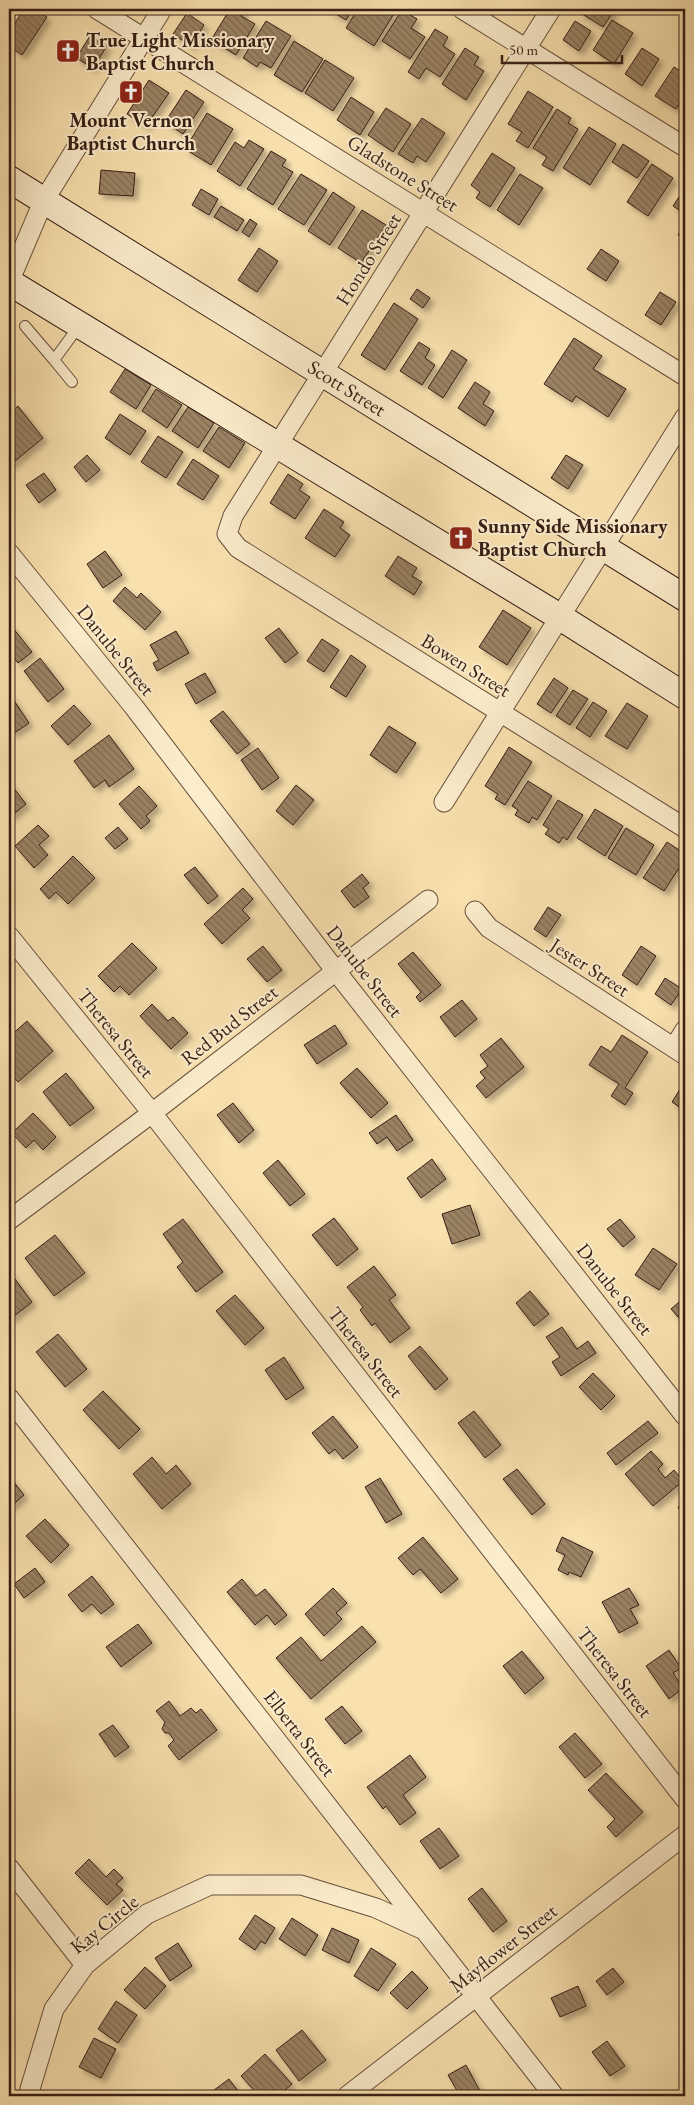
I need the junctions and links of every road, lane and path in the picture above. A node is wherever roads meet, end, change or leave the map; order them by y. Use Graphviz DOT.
graph roads {
  1 [pos="97,9"];
  2 [pos="162,9"];
  3 [pos="462,9"];
  4 [pos="551,9"];
  5 [pos="144,38"];
  6 [pos="526,48"];
  7 [pos="685,147"];
  8 [pos="9,179"];
  9 [pos="43,202"];
  10 [pos="424,213"];
  11 [pos="9,282"];
  12 [pos="80,325"];
  13 [pos="25,326"];
  14 [pos="54,360"];
  15 [pos="323,373"];
  16 [pos="685,376"];
  17 [pos="72,382"];
  18 [pos="685,418"];
  19 [pos="278,445"];
  20 [pos="227,534"];
  21 [pos="604,548"];
  22 [pos="9,552"];
  23 [pos="685,598"];
  24 [pos="560,617"];
  25 [pos="685,696"];
  26 [pos="500,713"];
  27 [pos="444,802"];
  28 [pos="685,828"];
  29 [pos="428,900"];
  30 [pos="475,911"];
  31 [pos="9,936"];
  32 [pos="335,970"];
  33 [pos="685,1030"];
  34 [pos="680,1052"];
  35 [pos="152,1113"];
  36 [pos="9,1220"];
  37 [pos="9,1398"];
  38 [pos="685,1416"];
  39 [pos="685,1799"];
  40 [pos="685,1835"];
  41 [pos="9,1868"];
  42 [pos="428,1932"];
  43 [pos="85,1965"];
  44 [pos="476,1997"];
  45 [pos="29,2096"];
  46 [pos="347,2096"];
  47 [pos="554,2096"];
  1 -- 5 [label="street, Gladstone Street"];
  2 -- 5 [label="street"];
  3 -- 6 [label="street"];
  4 -- 6 [label="street, Hondo Street"];
  5 -- 9 [label="street"];
  5 -- 10 [label="street, Gladstone Street"];
  6 -- 7 [label="street"];
  6 -- 10 [label="street, Hondo Street"];
  8 -- 9 [label="main road, Scott Street"];
  9 -- 11 [label="street"];
  9 -- 15 [label="main road, Scott Street"];
  10 -- 15 [label="street, Hondo Street"];
  10 -- 16 [label="street, Gladstone Street"];
  11 -- 12 [label="main road"];
  12 -- 14 [label="lane"];
  12 -- 19 [label="main road"];
  13 -- 14 [label="lane"];
  14 -- 17 [label="lane"];
  15 -- 19 [label="street, Hondo Street"];
  15 -- 21 [label="main road, Scott Street"];
  18 -- 21 [label="street"];
  19 -- 20 [label="street, Hondo Street"];
  19 -- 24 [label="main road"];
  20 -- 26 [label="street, Bowen Street"];
  21 -- 23 [label="main road, Scott Street"];
  21 -- 24 [label="street"];
  22 -- 32 [label="street, Danube Street"];
  24 -- 25 [label="main road"];
  24 -- 26 [label="street"];
  26 -- 27 [label="street"];
  26 -- 28 [label="street, Bowen Street"];
  29 -- 32 [label="street, Red Bud Street"];
  30 -- 34 [label="street, Jester Street"];
  31 -- 35 [label="street, Theresa Street"];
  32 -- 35 [label="street, Red Bud Street"];
  32 -- 38 [label="street, Danube Street"];
  33 -- 34 [label="street"];
  35 -- 36 [label="street, Red Bud Street"];
  35 -- 39 [label="street, Theresa Street"];
  37 -- 42 [label="street, Elberta Street"];
  40 -- 44 [label="street, Mayflower Street"];
  41 -- 43 [label="street"];
  42 -- 43 [label="street, Kay Circle"];
  42 -- 44 [label="street, Elberta Street"];
  43 -- 45 [label="street, Kay Circle"];
  44 -- 46 [label="street, Mayflower Street"];
  44 -- 47 [label="street, Elberta Street"];
}
